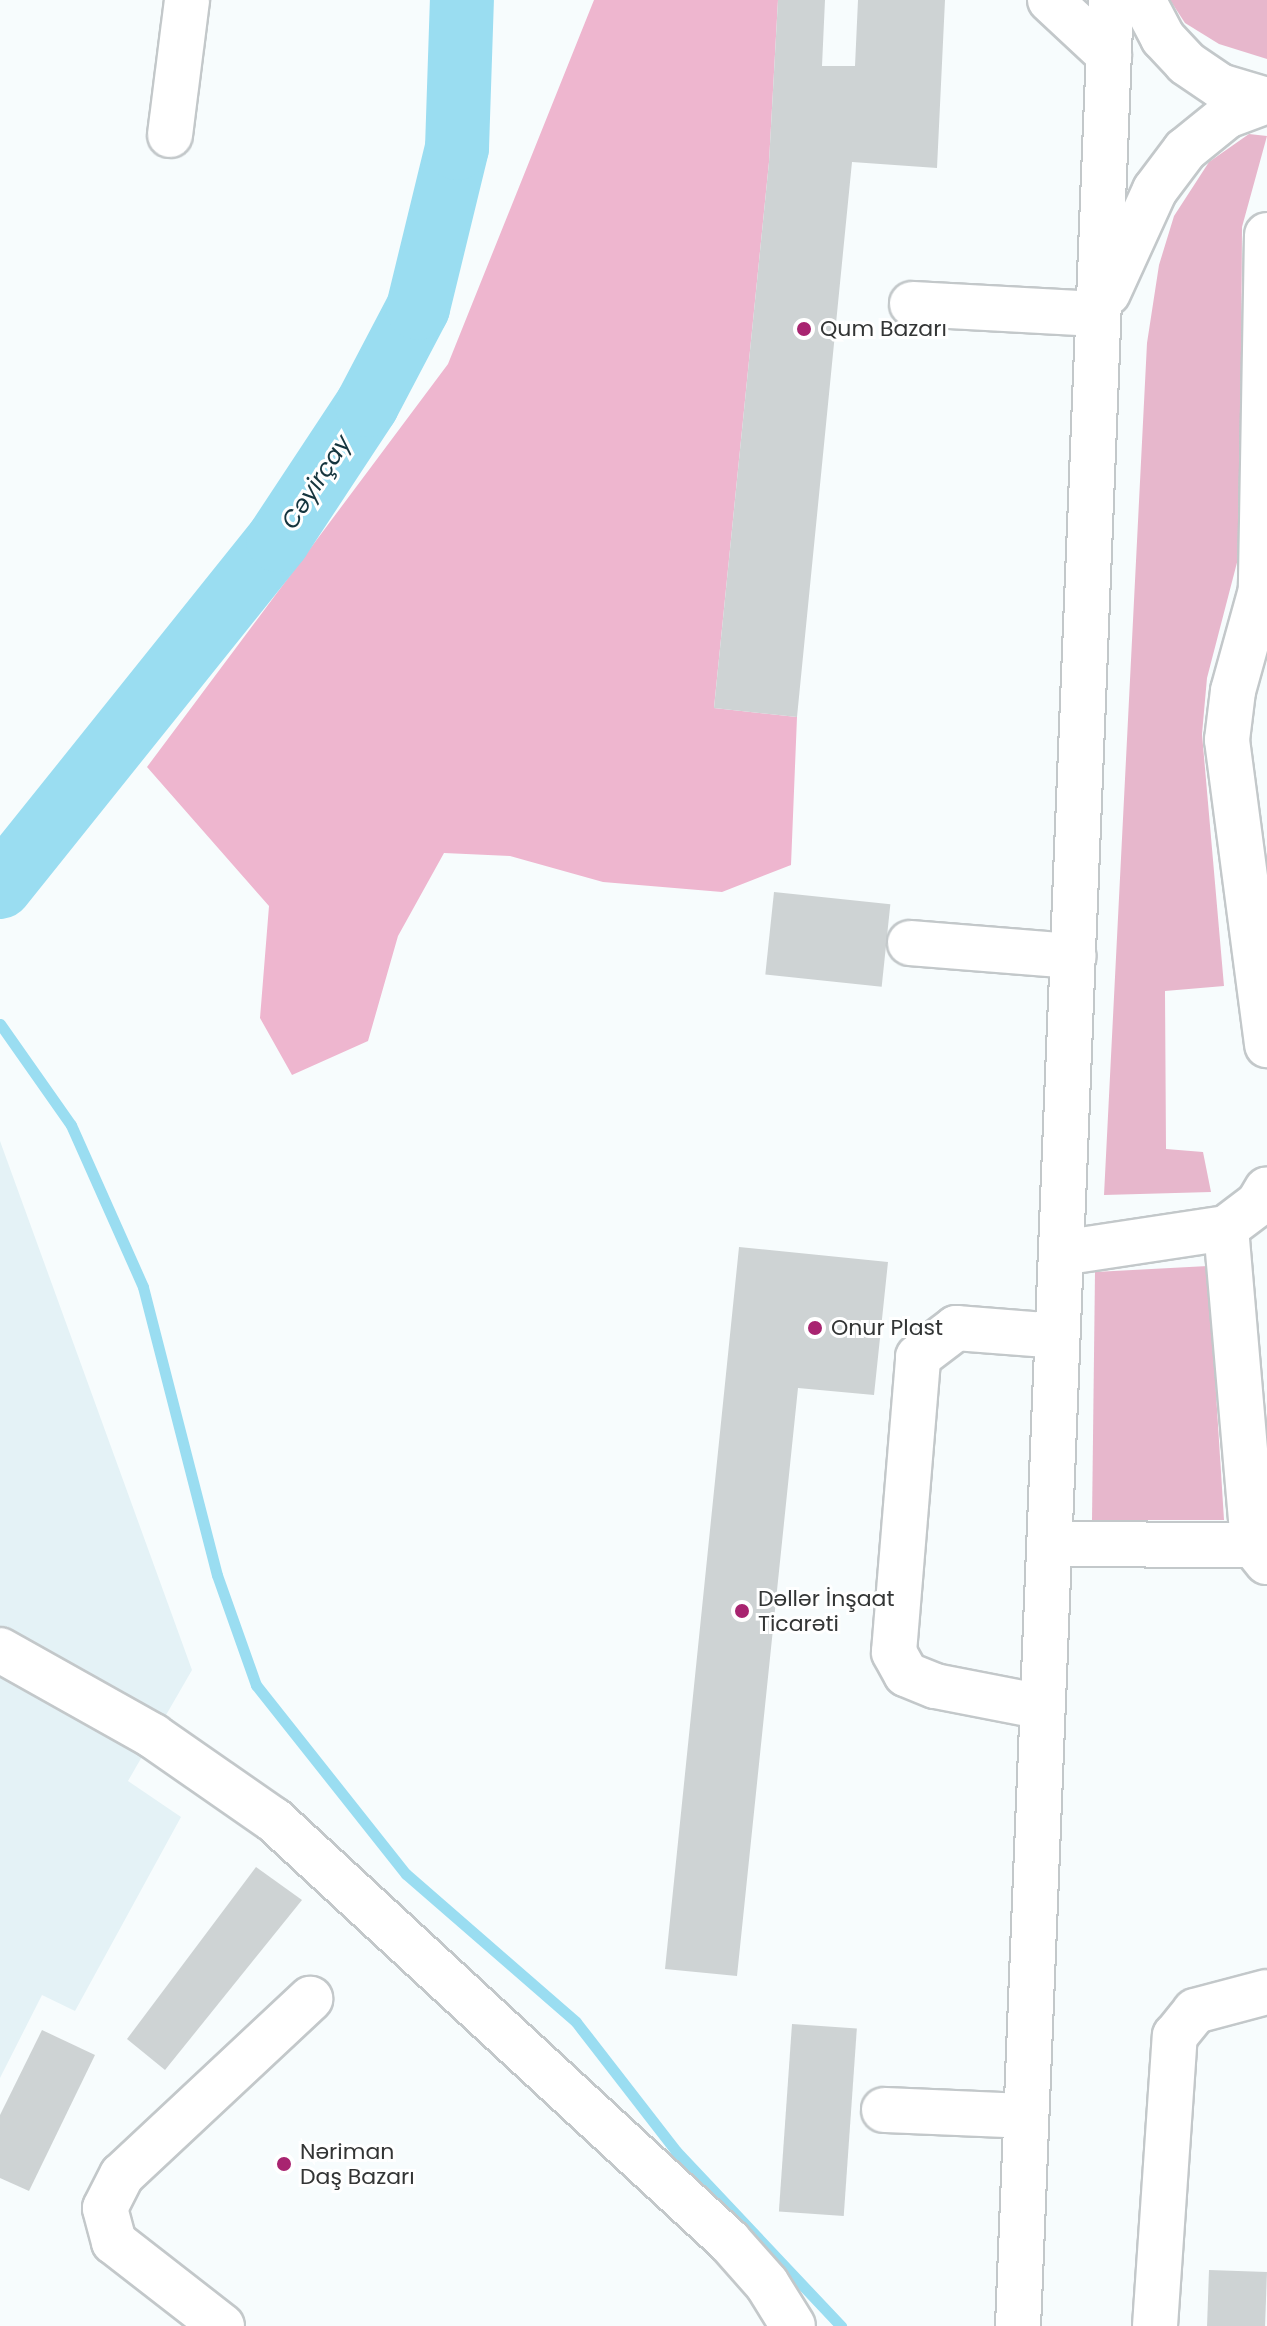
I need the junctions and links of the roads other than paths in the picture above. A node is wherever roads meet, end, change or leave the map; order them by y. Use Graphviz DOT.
graph roads {
  1 [pos="187,0"];
  2 [pos="1050,0"];
  3 [pos="1111,0"];
  4 [pos="1143,0"];
  5 [pos="1109,55"];
  6 [pos="1267,101"];
  7 [pos="170,135"];
  8 [pos="1267,235"];
  9 [pos="912,304"];
  10 [pos="1098,314"];
  11 [pos="910,943"];
  12 [pos="1073,956"];
  13 [pos="1267,1045"];
  14 [pos="1267,1189"];
  15 [pos="1226,1228"];
  16 [pos="1061,1253"];
  17 [pos="1057,1336"];
  18 [pos="1049,1544"];
  19 [pos="1260,1553"];
  20 [pos="0,1650"];
  21 [pos="1043,1707"];
  22 [pos="1267,1992"];
  23 [pos="310,1999"];
  24 [pos="884,2110"];
  25 [pos="1026,2116"];
  26 [pos="222,2326"];
  27 [pos="793,2326"];
  28 [pos="1018,2326"];
  29 [pos="1155,2326"];
  1 -- 7 [label="main road"];
  2 -- 5 [label="main road"];
  3 -- 5 [label="main road"];
  4 -- 6 [label="main road"];
  5 -- 10 [label="main road"];
  6 -- 10 [label="main road"];
  8 -- 13 [label="main road"];
  9 -- 10 [label="main road"];
  10 -- 12 [label="main road"];
  11 -- 12 [label="main road"];
  12 -- 16 [label="main road"];
  14 -- 15 [label="main road"];
  15 -- 16 [label="main road"];
  15 -- 19 [label="main road"];
  16 -- 17 [label="main road"];
  17 -- 18 [label="main road"];
  17 -- 21 [label="main road"];
  18 -- 19 [label="main road"];
  18 -- 21 [label="main road"];
  20 -- 27 [label="main road"];
  21 -- 25 [label="main road"];
  22 -- 29 [label="main road"];
  23 -- 26 [label="main road"];
  24 -- 25 [label="main road"];
  25 -- 28 [label="main road"];
}
